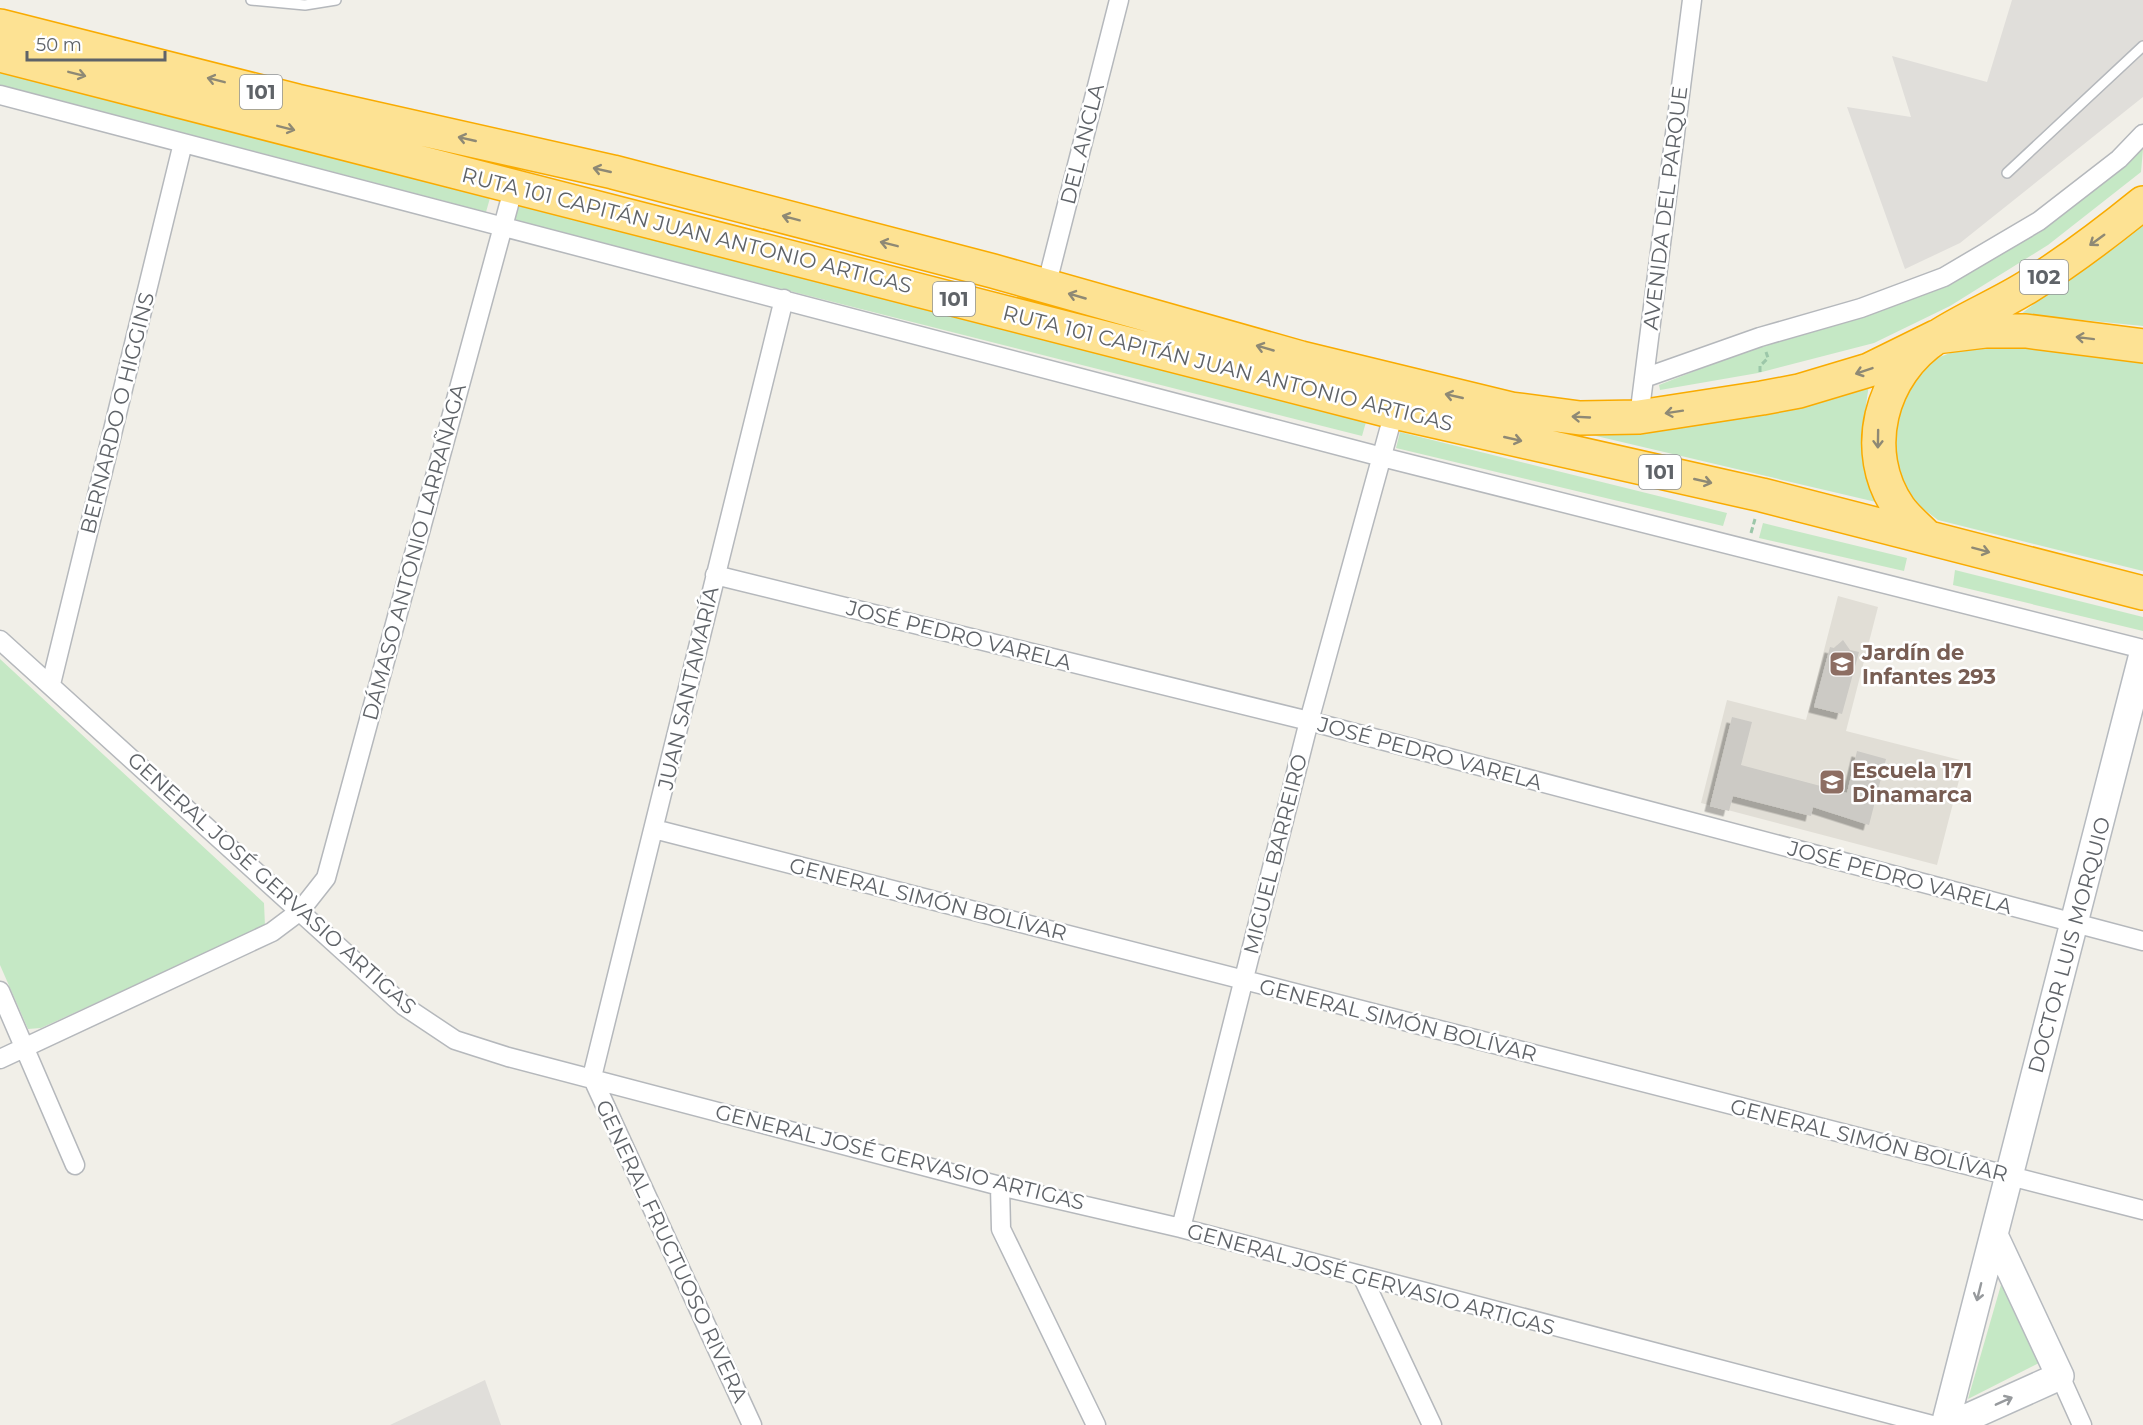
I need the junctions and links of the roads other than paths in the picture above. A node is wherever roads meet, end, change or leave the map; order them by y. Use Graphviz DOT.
graph roads {
  1 [pos="251,0"];
  2 [pos="336,0"];
  3 [pos="1119,0"];
  4 [pos="1692,0"];
  5 [pos="0,26"];
  6 [pos="2143,46"];
  7 [pos="0,54"];
  8 [pos="0,95"];
  9 [pos="2143,134"];
  10 [pos="183,143"];
  11 [pos="2007,172"];
  12 [pos="514,186"];
  13 [pos="2143,203"];
  14 [pos="502,227"];
  15 [pos="1046,287"];
  16 [pos="784,298"];
  17 [pos="1936,337"];
  18 [pos="2143,346"];
  19 [pos="1644,378"];
  20 [pos="1394,412"];
  21 [pos="1639,417"];
  22 [pos="1382,457"];
  23 [pos="1925,535"];
  24 [pos="715,575"];
  25 [pos="2143,593"];
  26 [pos="0,640"];
  27 [pos="2143,649"];
  28 [pos="2143,654"];
  29 [pos="51,684"];
  30 [pos="1308,721"];
  31 [pos="654,829"];
  32 [pos="300,911"];
  33 [pos="2074,923"];
  34 [pos="2143,941"];
  35 [pos="1244,980"];
  36 [pos="0,992"];
  37 [pos="25,1048"];
  38 [pos="0,1059"];
  39 [pos="592,1077"];
  40 [pos="75,1165"];
  41 [pos="2009,1176"];
  42 [pos="1000,1186"];
  43 [pos="2143,1210"];
  44 [pos="1181,1228"];
  45 [pos="1994,1235"];
  46 [pos="1362,1276"];
  47 [pos="2060,1376"];
  48 [pos="752,1425"];
  49 [pos="1096,1425"];
  50 [pos="1432,1425"];
  51 [pos="1932,1425"];
  52 [pos="1945,1425"];
  53 [pos="1951,1425"];
  54 [pos="2082,1425"];
  1 -- 2 [label="lane"];
  3 -- 15 [label="street, DEL ANCLA"];
  4 -- 19 [label="street, AVENIDA DEL PARQUE"];
  15 -- 5 [label="highway, RUTA 101 CAPITÁN JUAN ANTONIO ARTIGAS / 101, one-way"];
  6 -- 11 [label="lane"];
  7 -- 12 [label="highway, RUTA 101 CAPITÁN JUAN ANTONIO ARTIGAS / 101, one-way"];
  8 -- 10 [label="street"];
  9 -- 19 [label="street"];
  10 -- 14 [label="street"];
  10 -- 29 [label="street, BERNARDO O HIGGINS"];
  12 -- 14 [label="street, DÁMASO ANTONIO LARRAÑAGA"];
  12 -- 20 [label="highway, RUTA 101 CAPITÁN JUAN ANTONIO ARTIGAS / 101"];
  13 -- 17 [label="highway, 102, one-way"];
  14 -- 16 [label="street"];
  14 -- 32 [label="street, DÁMASO ANTONIO LARRAÑAGA"];
  21 -- 15 [label="highway, RUTA 101 CAPITÁN JUAN ANTONIO ARTIGAS / 101, one-way"];
  16 -- 22 [label="street"];
  16 -- 24 [label="street, JUAN SANTAMARÍA"];
  18 -- 17 [label="highway, RUTA 101 CAPITÁN JUAN ANTONIO ARTIGAS / 101, one-way"];
  17 -- 21 [label="highway, RUTA 101 CAPITÁN JUAN ANTONIO ARTIGAS / 101, one-way"];
  17 -- 23 [label="highway, 102, one-way"];
  19 -- 21 [label="street, AVENIDA DEL PARQUE"];
  20 -- 22 [label="street, MIGUEL BARREIRO"];
  20 -- 23 [label="highway, RUTA 101 CAPITÁN JUAN ANTONIO ARTIGAS / 101, one-way"];
  22 -- 27 [label="street"];
  22 -- 30 [label="street, MIGUEL BARREIRO"];
  23 -- 25 [label="highway, RUTA 101 CAPITÁN JUAN ANTONIO ARTIGAS / 101, one-way"];
  24 -- 30 [label="street, JOSÉ PEDRO VARELA"];
  24 -- 31 [label="street, JUAN SANTAMARÍA"];
  26 -- 29 [label="street, GENERAL JOSÉ GERVASIO ARTIGAS"];
  28 -- 33 [label="street, DOCTOR LUIS MORQUIO"];
  29 -- 32 [label="street, GENERAL JOSÉ GERVASIO ARTIGAS"];
  30 -- 33 [label="street, JOSÉ PEDRO VARELA"];
  30 -- 35 [label="street, MIGUEL BARREIRO"];
  31 -- 35 [label="street, GENERAL SIMÓN BOLÍVAR"];
  31 -- 39 [label="street, JUAN SANTAMARÍA"];
  32 -- 37 [label="street, DÁMASO ANTONIO LARRAÑAGA"];
  32 -- 39 [label="street, GENERAL JOSÉ GERVASIO ARTIGAS"];
  33 -- 34 [label="street, JOSÉ PEDRO VARELA"];
  33 -- 41 [label="street, DOCTOR LUIS MORQUIO"];
  35 -- 41 [label="street, GENERAL SIMÓN BOLÍVAR"];
  35 -- 44 [label="street, MIGUEL BARREIRO"];
  36 -- 37 [label="street"];
  37 -- 38 [label="street, DÁMASO ANTONIO LARRAÑAGA"];
  37 -- 40 [label="street"];
  39 -- 42 [label="street, GENERAL JOSÉ GERVASIO ARTIGAS"];
  39 -- 48 [label="street, GENERAL FRUCTUOSO RIVERA"];
  41 -- 43 [label="street, GENERAL SIMÓN BOLÍVAR"];
  41 -- 45 [label="street, DOCTOR LUIS MORQUIO"];
  42 -- 44 [label="street, GENERAL JOSÉ GERVASIO ARTIGAS"];
  42 -- 49 [label="street"];
  44 -- 46 [label="street, GENERAL JOSÉ GERVASIO ARTIGAS"];
  45 -- 47 [label="street"];
  45 -- 52 [label="street, DOCTOR LUIS MORQUIO, one-way"];
  46 -- 50 [label="street"];
  46 -- 51 [label="street, GENERAL JOSÉ GERVASIO ARTIGAS"];
  53 -- 47 [label="street, one-way"];
  47 -- 54 [label="street"];
}
